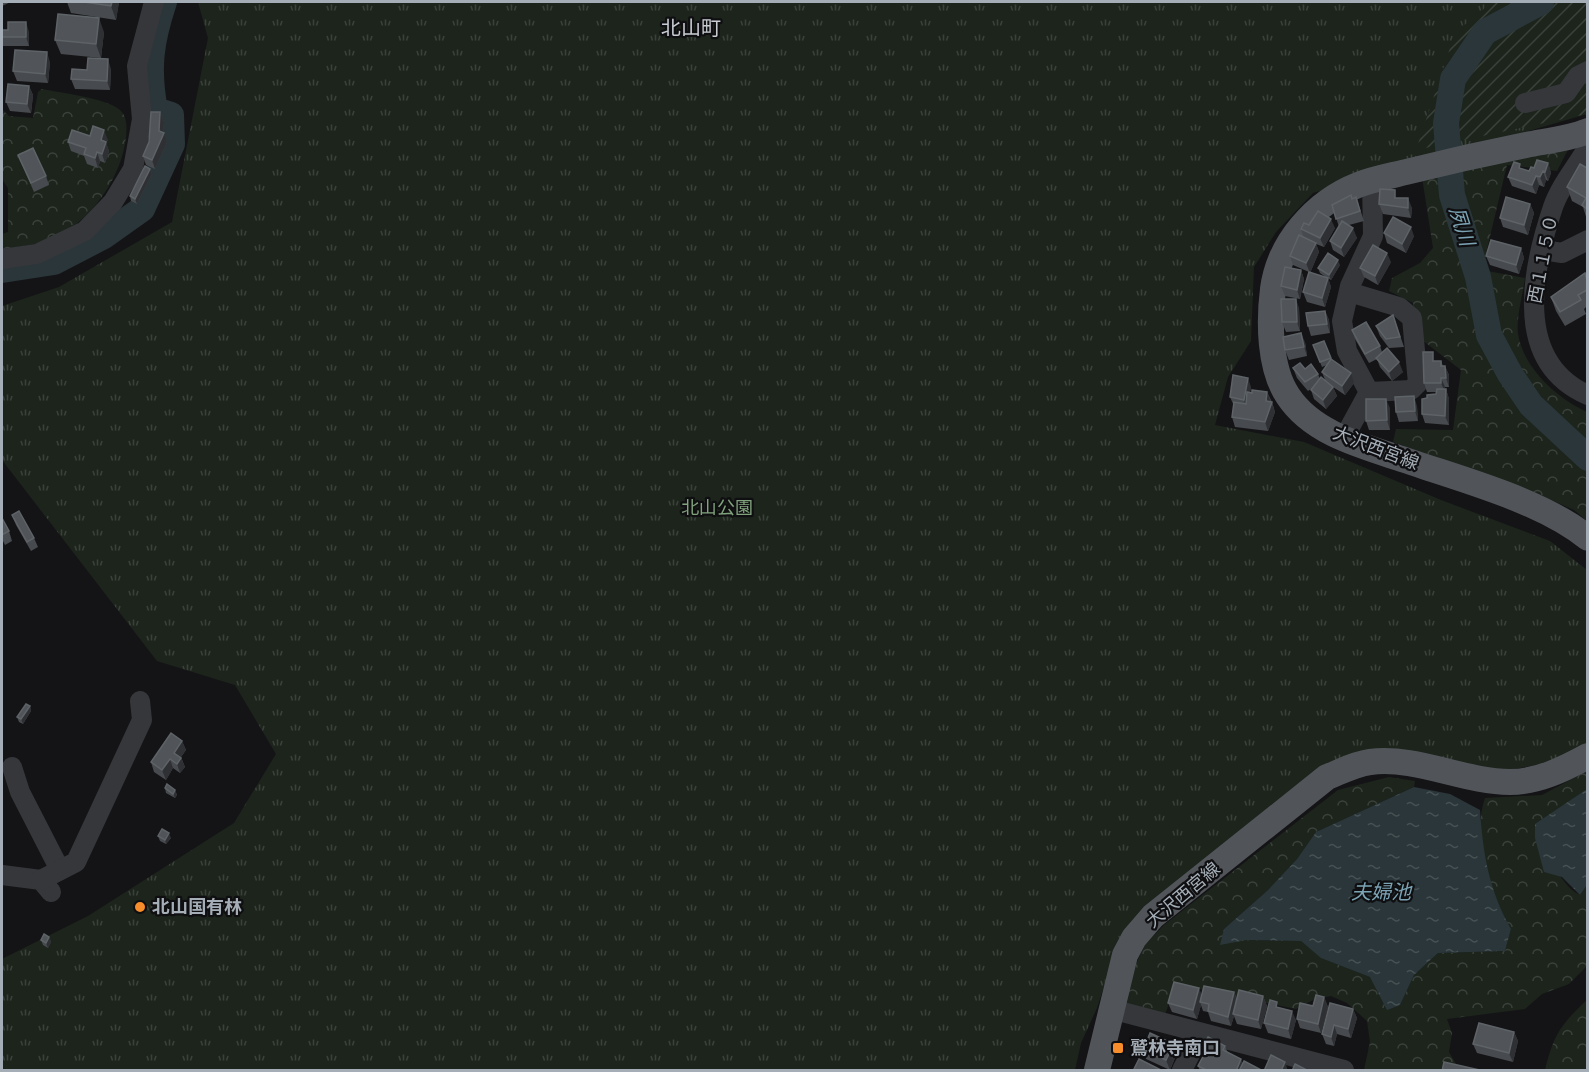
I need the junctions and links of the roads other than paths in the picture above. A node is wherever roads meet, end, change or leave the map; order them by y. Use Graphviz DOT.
graph roads {
  1 [pos="154,2"];
  2 [pos="1587,71"];
  3 [pos="1525,103"];
  4 [pos="1587,131"];
  5 [pos="1587,147"];
  6 [pos="1372,181"];
  7 [pos="1587,240"];
  8 [pos="1543,250"];
  9 [pos="2,259"];
  10 [pos="1349,292"];
  11 [pos="1369,392"];
  12 [pos="1587,395"];
  13 [pos="1344,438"];
  14 [pos="1587,538"];
  15 [pos="140,701"];
  16 [pos="1587,756"];
  17 [pos="12,767"];
  18 [pos="60,870"];
  19 [pos="2,874"];
  20 [pos="1110,1009"];
  21 [pos="1201,1033"];
  22 [pos="1096,1071"];
  23 [pos="1182,1071"];
  24 [pos="1344,1071"];
  1 -- 9 [label="street"];
  2 -- 3 [label="street"];
  4 -- 6 [label="main road, 大沢西宮線"];
  5 -- 8 [label="street, 西１１５０"];
  6 -- 10 [label="street"];
  6 -- 13 [label="main road, 大沢西宮線"];
  7 -- 8 [label="street"];
  8 -- 12 [label="street, 西１１５０"];
  10 -- 11 [label="street"];
  10 -- 11 [label="street"];
  11 -- 13 [label="street"];
  13 -- 14 [label="main road, 大沢西宮線"];
  15 -- 18 [label="street"];
  16 -- 20 [label="main road, 大沢西宮線"];
  17 -- 18 [label="street"];
  18 -- 19 [label="street"];
  20 -- 21 [label="street"];
  20 -- 22 [label="main road, 大沢西宮線"];
  21 -- 23 [label="street"];
  21 -- 24 [label="street"];
}
